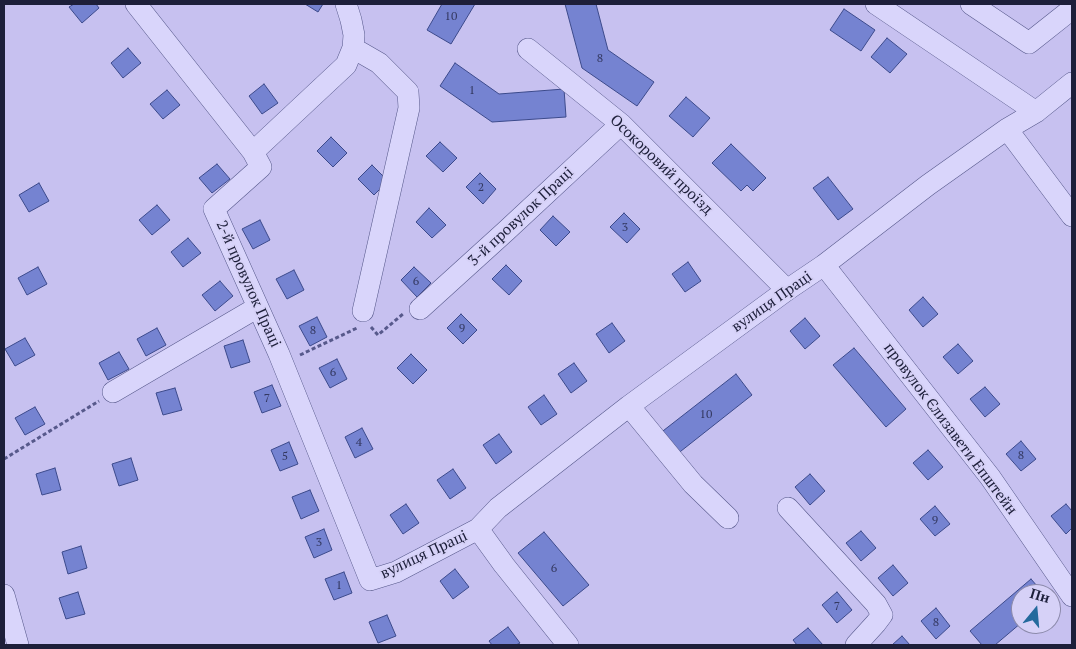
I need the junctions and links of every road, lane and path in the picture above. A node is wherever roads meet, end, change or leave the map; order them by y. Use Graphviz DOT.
graph roads {
  1 [pos="136,4"];
  2 [pos="346,4"];
  3 [pos="876,4"];
  4 [pos="971,4"];
  5 [pos="1072,9"];
  6 [pos="353,48"];
  7 [pos="528,49"];
  8 [pos="1072,83"];
  9 [pos="1036,112"];
  10 [pos="622,124"];
  11 [pos="1007,129"];
  12 [pos="253,152"];
  13 [pos="1072,216"];
  14 [pos="824,265"];
  15 [pos="787,290"];
  16 [pos="258,307"];
  17 [pos="420,308"];
  18 [pos="363,321"];
  19 [pos="283,363"];
  20 [pos="113,392"];
  21 [pos="629,406"];
  22 [pos="4,459"];
  23 [pos="788,508"];
  24 [pos="728,518"];
  25 [pos="478,529"];
  26 [pos="370,580"];
  27 [pos="4,595"];
  28 [pos="1072,596"];
  29 [pos="18,645"];
  30 [pos="568,645"];
  31 [pos="856,645"];
  1 -- 12 [label="street"];
  2 -- 6 [label="street"];
  3 -- 9 [label="street"];
  4 -- 5 [label="street"];
  6 -- 12 [label="street"];
  6 -- 18 [label="street"];
  7 -- 10 [label="street, Осокоровий проїзд"];
  8 -- 9 [label="street, вулиця Праці"];
  9 -- 11 [label="street, вулиця Праці"];
  10 -- 15 [label="street, Осокоровий проїзд"];
  10 -- 17 [label="street, 3-й провулок Праці"];
  11 -- 13 [label="street"];
  11 -- 14 [label="street, вулиця Праці"];
  12 -- 16 [label="street, 2-й провулок Праці"];
  14 -- 15 [label="street, вулиця Праці"];
  14 -- 28 [label="street, провулок Єлизавети Епштейн"];
  15 -- 21 [label="street, вулиця Праці"];
  16 -- 19 [label="street, 2-й провулок Праці"];
  16 -- 20 [label="street"];
  17 -- 18 [label="path"];
  18 -- 19 [label="path"];
  19 -- 26 [label="street, 2-й провулок Праці"];
  20 -- 22 [label="path"];
  21 -- 24 [label="street"];
  21 -- 25 [label="street, вулиця Праці"];
  23 -- 31 [label="street"];
  25 -- 26 [label="street, вулиця Праці"];
  25 -- 30 [label="street, вулиця Праці"];
  27 -- 29 [label="street"];
}
